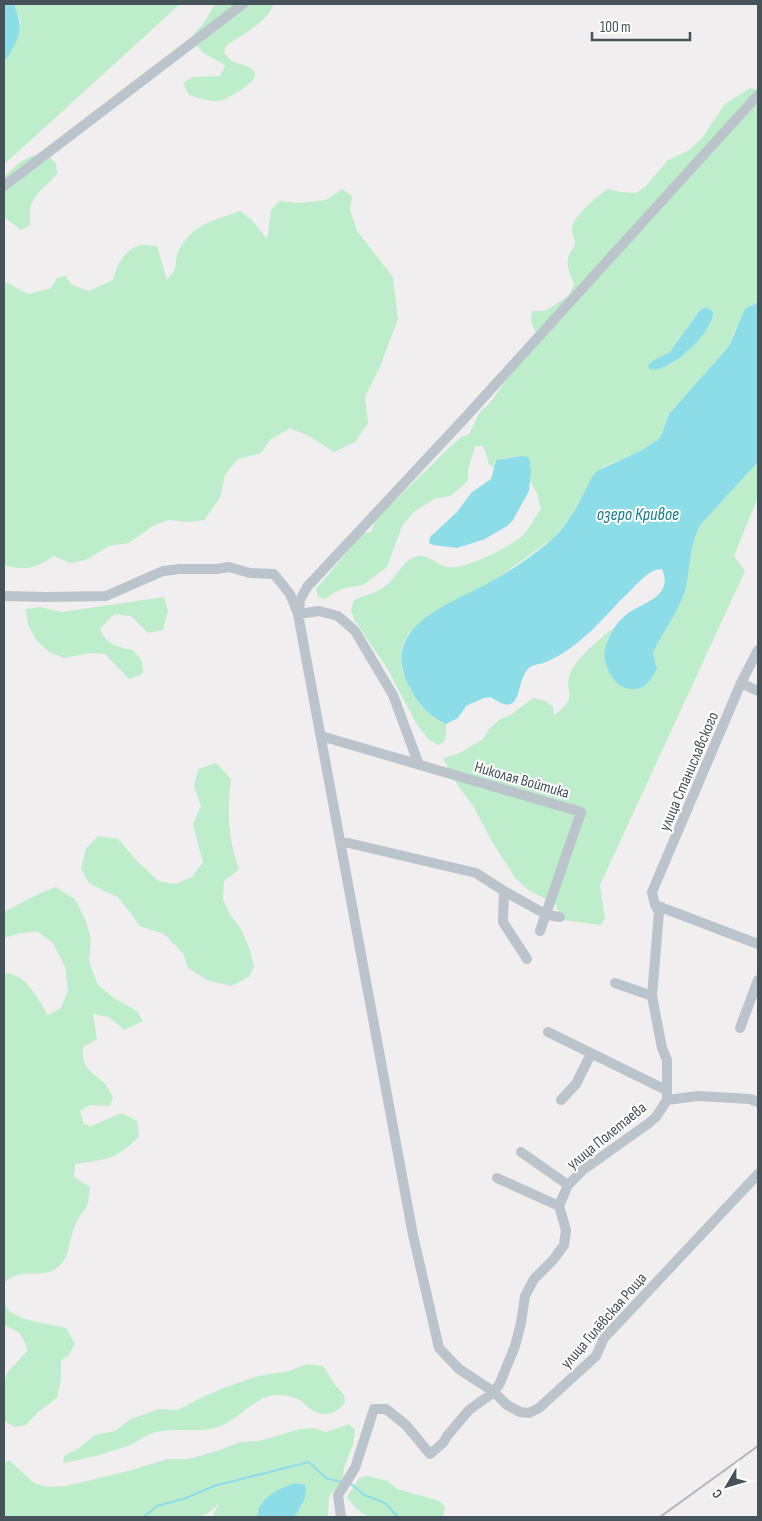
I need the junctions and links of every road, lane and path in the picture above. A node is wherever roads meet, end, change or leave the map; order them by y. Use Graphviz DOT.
graph roads {
  1 [pos="243,4"];
  2 [pos="758,95"];
  3 [pos="4,186"];
  4 [pos="4,596"];
  5 [pos="298,614"];
  6 [pos="758,650"];
  7 [pos="741,683"];
  8 [pos="758,691"];
  9 [pos="321,736"];
  10 [pos="419,764"];
  11 [pos="340,841"];
  12 [pos="504,891"];
  13 [pos="655,905"];
  14 [pos="546,914"];
  15 [pos="560,917"];
  16 [pos="540,931"];
  17 [pos="758,944"];
  18 [pos="526,959"];
  19 [pos="758,980"];
  20 [pos="615,982"];
  21 [pos="652,996"];
  22 [pos="740,1028"];
  23 [pos="548,1032"];
  24 [pos="591,1054"];
  25 [pos="667,1095"];
  26 [pos="561,1100"];
  27 [pos="758,1102"];
  28 [pos="521,1152"];
  29 [pos="758,1174"];
  30 [pos="497,1178"];
  31 [pos="568,1186"];
  32 [pos="559,1206"];
  33 [pos="494,1392"];
  34 [pos="341,1517"];
  1 -- 3 [label="street"];
  2 -- 5 [label="street"];
  4 -- 5 [label="street"];
  5 -- 9 [label="street, улица Гилёвская Роща"];
  5 -- 10 [label="street"];
  6 -- 7 [label="street, улица Станиславского"];
  7 -- 8 [label="street"];
  7 -- 13 [label="street, улица Станиславского"];
  9 -- 10 [label="street"];
  9 -- 11 [label="street, улица Гилёвская Роща"];
  10 -- 14 [label="street, Николая Войтика"];
  11 -- 12 [label="street"];
  11 -- 33 [label="street, улица Гилёвская Роща"];
  12 -- 14 [label="street"];
  12 -- 18 [label="street"];
  13 -- 17 [label="street"];
  13 -- 21 [label="street"];
  14 -- 15 [label="street"];
  14 -- 16 [label="street, Николая Войтика"];
  19 -- 22 [label="street"];
  20 -- 21 [label="street"];
  21 -- 25 [label="street"];
  23 -- 24 [label="street, улица Полетаева"];
  24 -- 25 [label="street, улица Полетаева"];
  24 -- 26 [label="street"];
  25 -- 27 [label="street"];
  25 -- 31 [label="street, улица Полетаева"];
  28 -- 31 [label="street"];
  29 -- 33 [label="street, улица Гилёвская Роща"];
  30 -- 32 [label="street"];
  31 -- 32 [label="street, улица Полетаева"];
  32 -- 33 [label="street"];
  33 -- 34 [label="street"];
}
